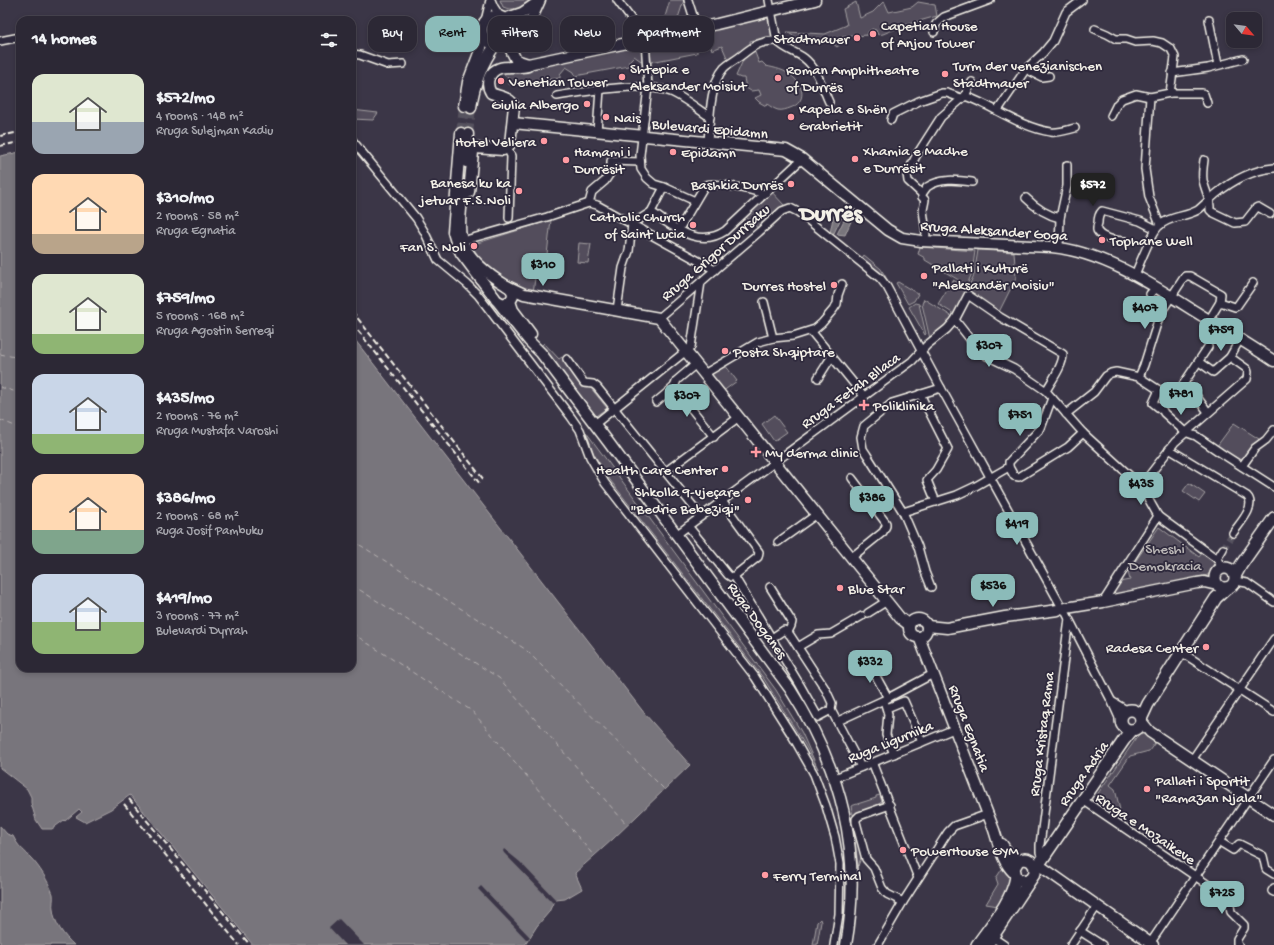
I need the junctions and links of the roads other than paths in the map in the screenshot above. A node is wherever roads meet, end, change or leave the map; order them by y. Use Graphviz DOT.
graph roads {
  1 [pos="490,0"];
  2 [pos="540,0"];
  3 [pos="617,0"];
  4 [pos="688,0"];
  5 [pos="769,0"];
  6 [pos="816,0"];
  7 [pos="990,0"];
  8 [pos="1082,0"];
  9 [pos="772,11"];
  10 [pos="501,16"];
  11 [pos="510,16"];
  12 [pos="528,16"];
  13 [pos="629,16"];
  14 [pos="693,16"];
  15 [pos="488,19"];
  16 [pos="1209,20"];
  17 [pos="485,21"];
  18 [pos="714,24"];
  19 [pos="1095,29"];
  20 [pos="934,32"];
  21 [pos="483,36"];
  22 [pos="16,38"];
  23 [pos="0,41"];
  24 [pos="777,41"];
  25 [pos="488,42"];
  26 [pos="623,45"];
  27 [pos="490,52"];
  28 [pos="512,52"];
  29 [pos="646,52"];
  30 [pos="356,54"];
  31 [pos="1243,59"];
  32 [pos="514,60"];
  33 [pos="403,64"];
  34 [pos="1218,65"];
  35 [pos="1026,69"];
  36 [pos="1172,73"];
  37 [pos="1049,76"];
  38 [pos="972,82"];
  39 [pos="648,87"];
  40 [pos="600,89"];
  41 [pos="1170,93"];
  42 [pos="557,96"];
  43 [pos="1150,96"];
  44 [pos="963,97"];
  45 [pos="830,102"];
  46 [pos="1207,103"];
  47 [pos="998,110"];
  48 [pos="1111,116"];
  49 [pos="710,117"];
  50 [pos="891,120"];
  51 [pos="513,123"];
  52 [pos="1076,128"];
  53 [pos="598,132"];
  54 [pos="642,136"];
  55 [pos="708,142"];
  56 [pos="356,145"];
  57 [pos="507,148"];
  58 [pos="802,159"];
  59 [pos="1204,160"];
  60 [pos="640,162"];
  61 [pos="1067,165"];
  62 [pos="1274,168"];
  63 [pos="972,182"];
  64 [pos="664,187"];
  65 [pos="765,194"];
  66 [pos="922,194"];
  67 [pos="462,196"];
  68 [pos="1026,198"];
  69 [pos="1210,199"];
  70 [pos="695,201"];
  71 [pos="589,203"];
  72 [pos="650,212"];
  73 [pos="1270,214"];
  74 [pos="508,218"];
  75 [pos="1060,218"];
  76 [pos="640,219"];
  77 [pos="880,223"];
  78 [pos="632,224"];
  79 [pos="1158,227"];
  80 [pos="679,229"];
  81 [pos="462,241"];
  82 [pos="925,241"];
  83 [pos="1126,241"];
  84 [pos="1059,248"];
  85 [pos="716,270"];
  86 [pos="1135,275"];
  87 [pos="701,282"];
  88 [pos="842,284"];
  89 [pos="1253,284"];
  90 [pos="508,286"];
  91 [pos="1172,297"];
  92 [pos="496,300"];
  93 [pos="511,300"];
  94 [pos="764,302"];
  95 [pos="1220,302"];
  96 [pos="570,303"];
  97 [pos="617,310"];
  98 [pos="659,318"];
  99 [pos="955,320"];
  100 [pos="1209,320"];
  101 [pos="811,331"];
  102 [pos="773,338"];
  103 [pos="1240,339"];
  104 [pos="1208,347"];
  105 [pos="686,351"];
  106 [pos="921,352"];
  107 [pos="541,354"];
  108 [pos="832,356"];
  109 [pos="1230,357"];
  110 [pos="567,359"];
  111 [pos="1274,360"];
  112 [pos="1199,362"];
  113 [pos="696,364"];
  114 [pos="704,374"];
  115 [pos="1139,377"];
  116 [pos="818,378"];
  117 [pos="674,388"];
  118 [pos="941,388"];
  119 [pos="1046,391"];
  120 [pos="920,394"];
  121 [pos="864,396"];
  122 [pos="1052,398"];
  123 [pos="656,402"];
  124 [pos="615,409"];
  125 [pos="1208,412"];
  126 [pos="1066,414"];
  127 [pos="739,417"];
  128 [pos="595,424"];
  129 [pos="1274,430"];
  130 [pos="1185,432"];
  131 [pos="1083,433"];
  132 [pos="714,436"];
  133 [pos="1170,449"];
  134 [pos="775,461"];
  135 [pos="1242,466"];
  136 [pos="1009,467"];
  137 [pos="665,472"];
  138 [pos="852,478"];
  139 [pos="990,478"];
  140 [pos="1141,486"];
  141 [pos="1274,487"];
  142 [pos="722,501"];
  143 [pos="936,502"];
  144 [pos="903,512"];
  145 [pos="817,514"];
  146 [pos="701,516"];
  147 [pos="1158,516"];
  148 [pos="1274,518"];
  149 [pos="688,526"];
  150 [pos="1233,533"];
  151 [pos="676,535"];
  152 [pos="778,542"];
  153 [pos="1223,549"];
  154 [pos="852,557"];
  155 [pos="734,576"];
  156 [pos="1224,576"];
  157 [pos="770,587"];
  158 [pos="932,587"];
  159 [pos="887,601"];
  160 [pos="1104,602"];
  161 [pos="1274,602"];
  162 [pos="1064,610"];
  163 [pos="909,625"];
  164 [pos="927,626"];
  165 [pos="788,632"];
  166 [pos="919,637"];
  167 [pos="772,638"];
  168 [pos="1274,639"];
  169 [pos="798,647"];
  170 [pos="1181,652"];
  171 [pos="868,662"];
  172 [pos="933,674"];
  173 [pos="1239,690"];
  174 [pos="886,699"];
  175 [pos="1112,702"];
  176 [pos="887,708"];
  177 [pos="831,710"];
  178 [pos="1274,712"];
  179 [pos="838,721"];
  180 [pos="1132,721"];
  181 [pos="954,729"];
  182 [pos="922,742"];
  183 [pos="894,754"];
  184 [pos="1192,760"];
  185 [pos="1274,760"];
  186 [pos="872,762"];
  187 [pos="861,766"];
  188 [pos="835,778"];
  189 [pos="1248,798"];
  190 [pos="1083,800"];
  191 [pos="890,806"];
  192 [pos="988,814"];
  193 [pos="1274,816"];
  194 [pos="1066,824"];
  195 [pos="994,830"];
  196 [pos="1220,842"];
  197 [pos="1040,852"];
  198 [pos="1019,860"];
  199 [pos="1034,869"];
  200 [pos="1274,874"];
  201 [pos="1015,875"];
  202 [pos="918,878"];
  203 [pos="1196,878"];
  204 [pos="1274,888"];
  205 [pos="1274,892"];
  206 [pos="903,902"];
  207 [pos="1097,906"];
  208 [pos="1080,930"];
  209 [pos="990,941"];
  210 [pos="1151,944"];
  211 [pos="834,945"];
  212 [pos="846,945"];
  213 [pos="878,945"];
  214 [pos="977,945"];
  215 [pos="1004,945"];
  216 [pos="1071,945"];
  217 [pos="1102,945"];
  218 [pos="1238,945"];
  1 -- 10 [label="street"];
  1 -- 17 [label="street"];
  2 -- 11 [label="main road"];
  2 -- 12 [label="main road"];
  2 -- 32 [label="main road"];
  3 -- 13 [label="street"];
  4 -- 14 [label="street"];
  5 -- 9 [label="street"];
  6 -- 9 [label="main road"];
  7 -- 20 [label="street"];
  8 -- 35 [label="street"];
  9 -- 18 [label="main road"];
  9 -- 24 [label="street"];
  15 -- 17 [label="main road"];
  16 -- 34 [label="street"];
  17 -- 21 [label="main road"];
  19 -- 36 [label="street"];
  21 -- 25 [label="main road"];
  21 -- 27 [label="main road"];
  22 -- 23 [label="street"];
  24 -- 45 [label="street"];
  24 -- 49 [label="street"];
  26 -- 32 [label="main road"];
  28 -- 32 [label="main road"];
  29 -- 39 [label="street"];
  30 -- 33 [label="street"];
  31 -- 34 [label="street"];
  32 -- 51 [label="main road"];
  34 -- 36 [label="street"];
  35 -- 37 [label="street"];
  35 -- 47 [label="street"];
  36 -- 41 [label="street"];
  38 -- 44 [label="street"];
  39 -- 40 [label="street"];
  39 -- 49 [label="street"];
  39 -- 54 [label="street"];
  40 -- 42 [label="street"];
  40 -- 53 [label="street"];
  41 -- 43 [label="street"];
  41 -- 46 [label="street"];
  43 -- 48 [label="street"];
  43 -- 79 [label="street"];
  44 -- 47 [label="street"];
  44 -- 50 [label="street"];
  44 -- 66 [label="street"];
  47 -- 52 [label="street"];
  49 -- 55 [label="street"];
  51 -- 53 [label="main road, Bulevardi Epidamn"];
  51 -- 57 [label="main road"];
  53 -- 54 [label="main road, Bulevardi Epidamn"];
  54 -- 55 [label="main road, Bulevardi Epidamn"];
  54 -- 60 [label="street"];
  55 -- 58 [label="main road, Bulevardi Epidamn"];
  56 -- 211 [label="street"];
  57 -- 67 [label="main road"];
  57 -- 74 [label="street"];
  58 -- 65 [label="street"];
  58 -- 77 [label="main road, Bulevardi Epidamn"];
  59 -- 69 [label="street"];
  60 -- 64 [label="street"];
  60 -- 71 [label="street"];
  61 -- 75 [label="street"];
  62 -- 69 [label="street"];
  63 -- 66 [label="street"];
  64 -- 70 [label="street"];
  64 -- 72 [label="street"];
  65 -- 70 [label="street"];
  65 -- 80 [label="street"];
  66 -- 82 [label="street"];
  67 -- 81 [label="main road"];
  67 -- 92 [label="main road"];
  68 -- 75 [label="street"];
  69 -- 73 [label="street"];
  69 -- 79 [label="street"];
  70 -- 80 [label="street"];
  71 -- 78 [label="street"];
  71 -- 81 [label="street"];
  72 -- 76 [label="street"];
  72 -- 80 [label="street"];
  75 -- 84 [label="street"];
  77 -- 82 [label="main road, Rruga Aleksander Goga"];
  78 -- 85 [label="street"];
  78 -- 97 [label="street"];
  79 -- 83 [label="street"];
  79 -- 86 [label="street"];
  81 -- 90 [label="main road"];
  82 -- 84 [label="main road, Rruga Aleksander Goga"];
  84 -- 86 [label="main road, Rruga Aleksander Goga"];
  85 -- 87 [label="street, Rruga Grigor Durrsaku"];
  85 -- 106 [label="street, Rruga Grigor Durrsaku"];
  86 -- 91 [label="main road, Rruga Aleksander Goga"];
  87 -- 98 [label="street, Rruga Grigor Durrsaku"];
  87 -- 105 [label="street"];
  88 -- 101 [label="street"];
  89 -- 95 [label="street"];
  90 -- 92 [label="main road"];
  90 -- 93 [label="main road"];
  90 -- 96 [label="main road"];
  91 -- 95 [label="street"];
  91 -- 100 [label="main road, Rruga Aleksander Goga"];
  91 -- 115 [label="street"];
  92 -- 93 [label="main road"];
  92 -- 107 [label="main road"];
  93 -- 96 [label="main road"];
  93 -- 107 [label="main road"];
  94 -- 102 [label="street"];
  95 -- 100 [label="street"];
  96 -- 97 [label="main road"];
  97 -- 98 [label="main road"];
  98 -- 105 [label="main road"];
  99 -- 106 [label="street, Rruga Fetah Bllaca"];
  99 -- 119 [label="street"];
  99 -- 119 [label="street, Rruga Fetah Bllaca"];
  100 -- 103 [label="main road, Rruga Aleksander Goga"];
  101 -- 102 [label="street"];
  101 -- 108 [label="street"];
  102 -- 114 [label="street"];
  103 -- 109 [label="street"];
  103 -- 111 [label="main road, Rruga Aleksander Goga"];
  104 -- 112 [label="street"];
  105 -- 113 [label="main road"];
  105 -- 124 [label="street"];
  106 -- 118 [label="street"];
  106 -- 121 [label="street, Rruga Fetah Bllaca"];
  107 -- 128 [label="main road, Ruga Doganes"];
  108 -- 116 [label="street"];
  108 -- 121 [label="street"];
  109 -- 112 [label="street"];
  109 -- 125 [label="street"];
  110 -- 124 [label="street"];
  112 -- 125 [label="street"];
  113 -- 114 [label="main road"];
  113 -- 117 [label="street"];
  114 -- 127 [label="main road"];
  115 -- 126 [label="street"];
  115 -- 130 [label="street"];
  117 -- 123 [label="street"];
  117 -- 132 [label="street"];
  118 -- 120 [label="street"];
  118 -- 139 [label="street"];
  119 -- 122 [label="street"];
  120 -- 143 [label="street"];
  120 -- 144 [label="street"];
  121 -- 134 [label="street, Rruga Fetah Bllaca"];
  122 -- 126 [label="street"];
  122 -- 136 [label="street"];
  124 -- 128 [label="street"];
  124 -- 137 [label="street"];
  125 -- 130 [label="street"];
  126 -- 131 [label="street"];
  127 -- 132 [label="street"];
  127 -- 134 [label="main road"];
  128 -- 151 [label="main road, Ruga Doganes"];
  129 -- 135 [label="street"];
  130 -- 133 [label="street"];
  130 -- 135 [label="street"];
  131 -- 136 [label="street"];
  131 -- 140 [label="street"];
  132 -- 137 [label="street"];
  133 -- 140 [label="street"];
  133 -- 150 [label="street"];
  134 -- 142 [label="street, Rruga Fetah Bllaca"];
  134 -- 145 [label="main road"];
  135 -- 141 [label="street"];
  136 -- 139 [label="street"];
  137 -- 146 [label="street"];
  138 -- 154 [label="street"];
  139 -- 143 [label="street"];
  139 -- 162 [label="street"];
  140 -- 147 [label="street"];
  142 -- 146 [label="street, Rruga Fetah Bllaca"];
  142 -- 155 [label="street"];
  143 -- 144 [label="street"];
  144 -- 158 [label="street"];
  145 -- 152 [label="street"];
  145 -- 154 [label="main road"];
  146 -- 149 [label="street, Rruga Fetah Bllaca"];
  147 -- 156 [label="street"];
  147 -- 160 [label="street"];
  148 -- 156 [label="main road"];
  149 -- 151 [label="street, Rruga Fetah Bllaca"];
  149 -- 155 [label="street"];
  151 -- 188 [label="main road, Ruga Doganes"];
  153 -- 156 [label="street"];
  154 -- 159 [label="main road"];
  155 -- 167 [label="street, Ruga Doganes"];
  156 -- 160 [label="main road"];
  156 -- 161 [label="street"];
  156 -- 170 [label="main road"];
  157 -- 165 [label="street"];
  159 -- 163 [label="main road"];
  159 -- 169 [label="street"];
  160 -- 162 [label="main road"];
  162 -- 164 [label="main road"];
  162 -- 175 [label="street"];
  162 -- 197 [label="street, Rruga Kristaq Rama"];
  163 -- 164 [label="main road"];
  163 -- 166 [label="main road"];
  164 -- 166 [label="main road"];
  165 -- 167 [label="street"];
  165 -- 169 [label="street"];
  166 -- 172 [label="main road, Rruga Egnatia"];
  167 -- 177 [label="street, Ruga Doganes"];
  168 -- 173 [label="street"];
  169 -- 177 [label="street"];
  170 -- 173 [label="street"];
  170 -- 180 [label="main road"];
  171 -- 174 [label="street"];
  172 -- 174 [label="street"];
  172 -- 181 [label="main road, Rruga Egnatia"];
  173 -- 178 [label="street"];
  173 -- 184 [label="street"];
  174 -- 176 [label="street"];
  174 -- 179 [label="street"];
  175 -- 180 [label="street"];
  175 -- 180 [label="street"];
  176 -- 182 [label="street"];
  176 -- 183 [label="street"];
  177 -- 179 [label="street"];
  179 -- 187 [label="street"];
  180 -- 184 [label="main road"];
  180 -- 190 [label="main road, Rruga Adria"];
  181 -- 182 [label="street, Ruga Ligurnika"];
  181 -- 192 [label="main road, Rruga Egnatia"];
  182 -- 183 [label="street, Ruga Ligurnika"];
  183 -- 186 [label="street, Ruga Ligurnika"];
  184 -- 189 [label="main road"];
  185 -- 189 [label="street"];
  186 -- 187 [label="street, Ruga Ligurnika"];
  186 -- 191 [label="street"];
  187 -- 188 [label="street, Ruga Ligurnika"];
  188 -- 212 [label="main road, Ruga Doganes"];
  189 -- 193 [label="main road"];
  189 -- 196 [label="street"];
  190 -- 194 [label="main road, Rruga Adria"];
  190 -- 203 [label="street, Rruga e Mozaikeve"];
  191 -- 202 [label="street"];
  191 -- 206 [label="street"];
  192 -- 195 [label="main road, Rruga Egnatia"];
  192 -- 202 [label="street"];
  194 -- 197 [label="main road, Rruga Adria"];
  194 -- 199 [label="main road, Rruga Adria"];
  195 -- 198 [label="main road, Rruga Egnatia"];
  195 -- 201 [label="main road, Rruga Egnatia"];
  196 -- 200 [label="street"];
  196 -- 203 [label="street"];
  197 -- 199 [label="main road, Rruga Adria"];
  198 -- 199 [label="main road"];
  198 -- 201 [label="main road"];
  199 -- 201 [label="main road"];
  199 -- 207 [label="main road"];
  199 -- 209 [label="main road, Rruga Adria"];
  201 -- 214 [label="main road"];
  202 -- 206 [label="street"];
  203 -- 210 [label="street"];
  203 -- 218 [label="street, Rruga e Mozaikeve"];
  204 -- 205 [label="street"];
  206 -- 213 [label="street"];
  207 -- 208 [label="street"];
  207 -- 210 [label="main road"];
  208 -- 216 [label="street"];
  208 -- 217 [label="street"];
  209 -- 215 [label="street"];
}
